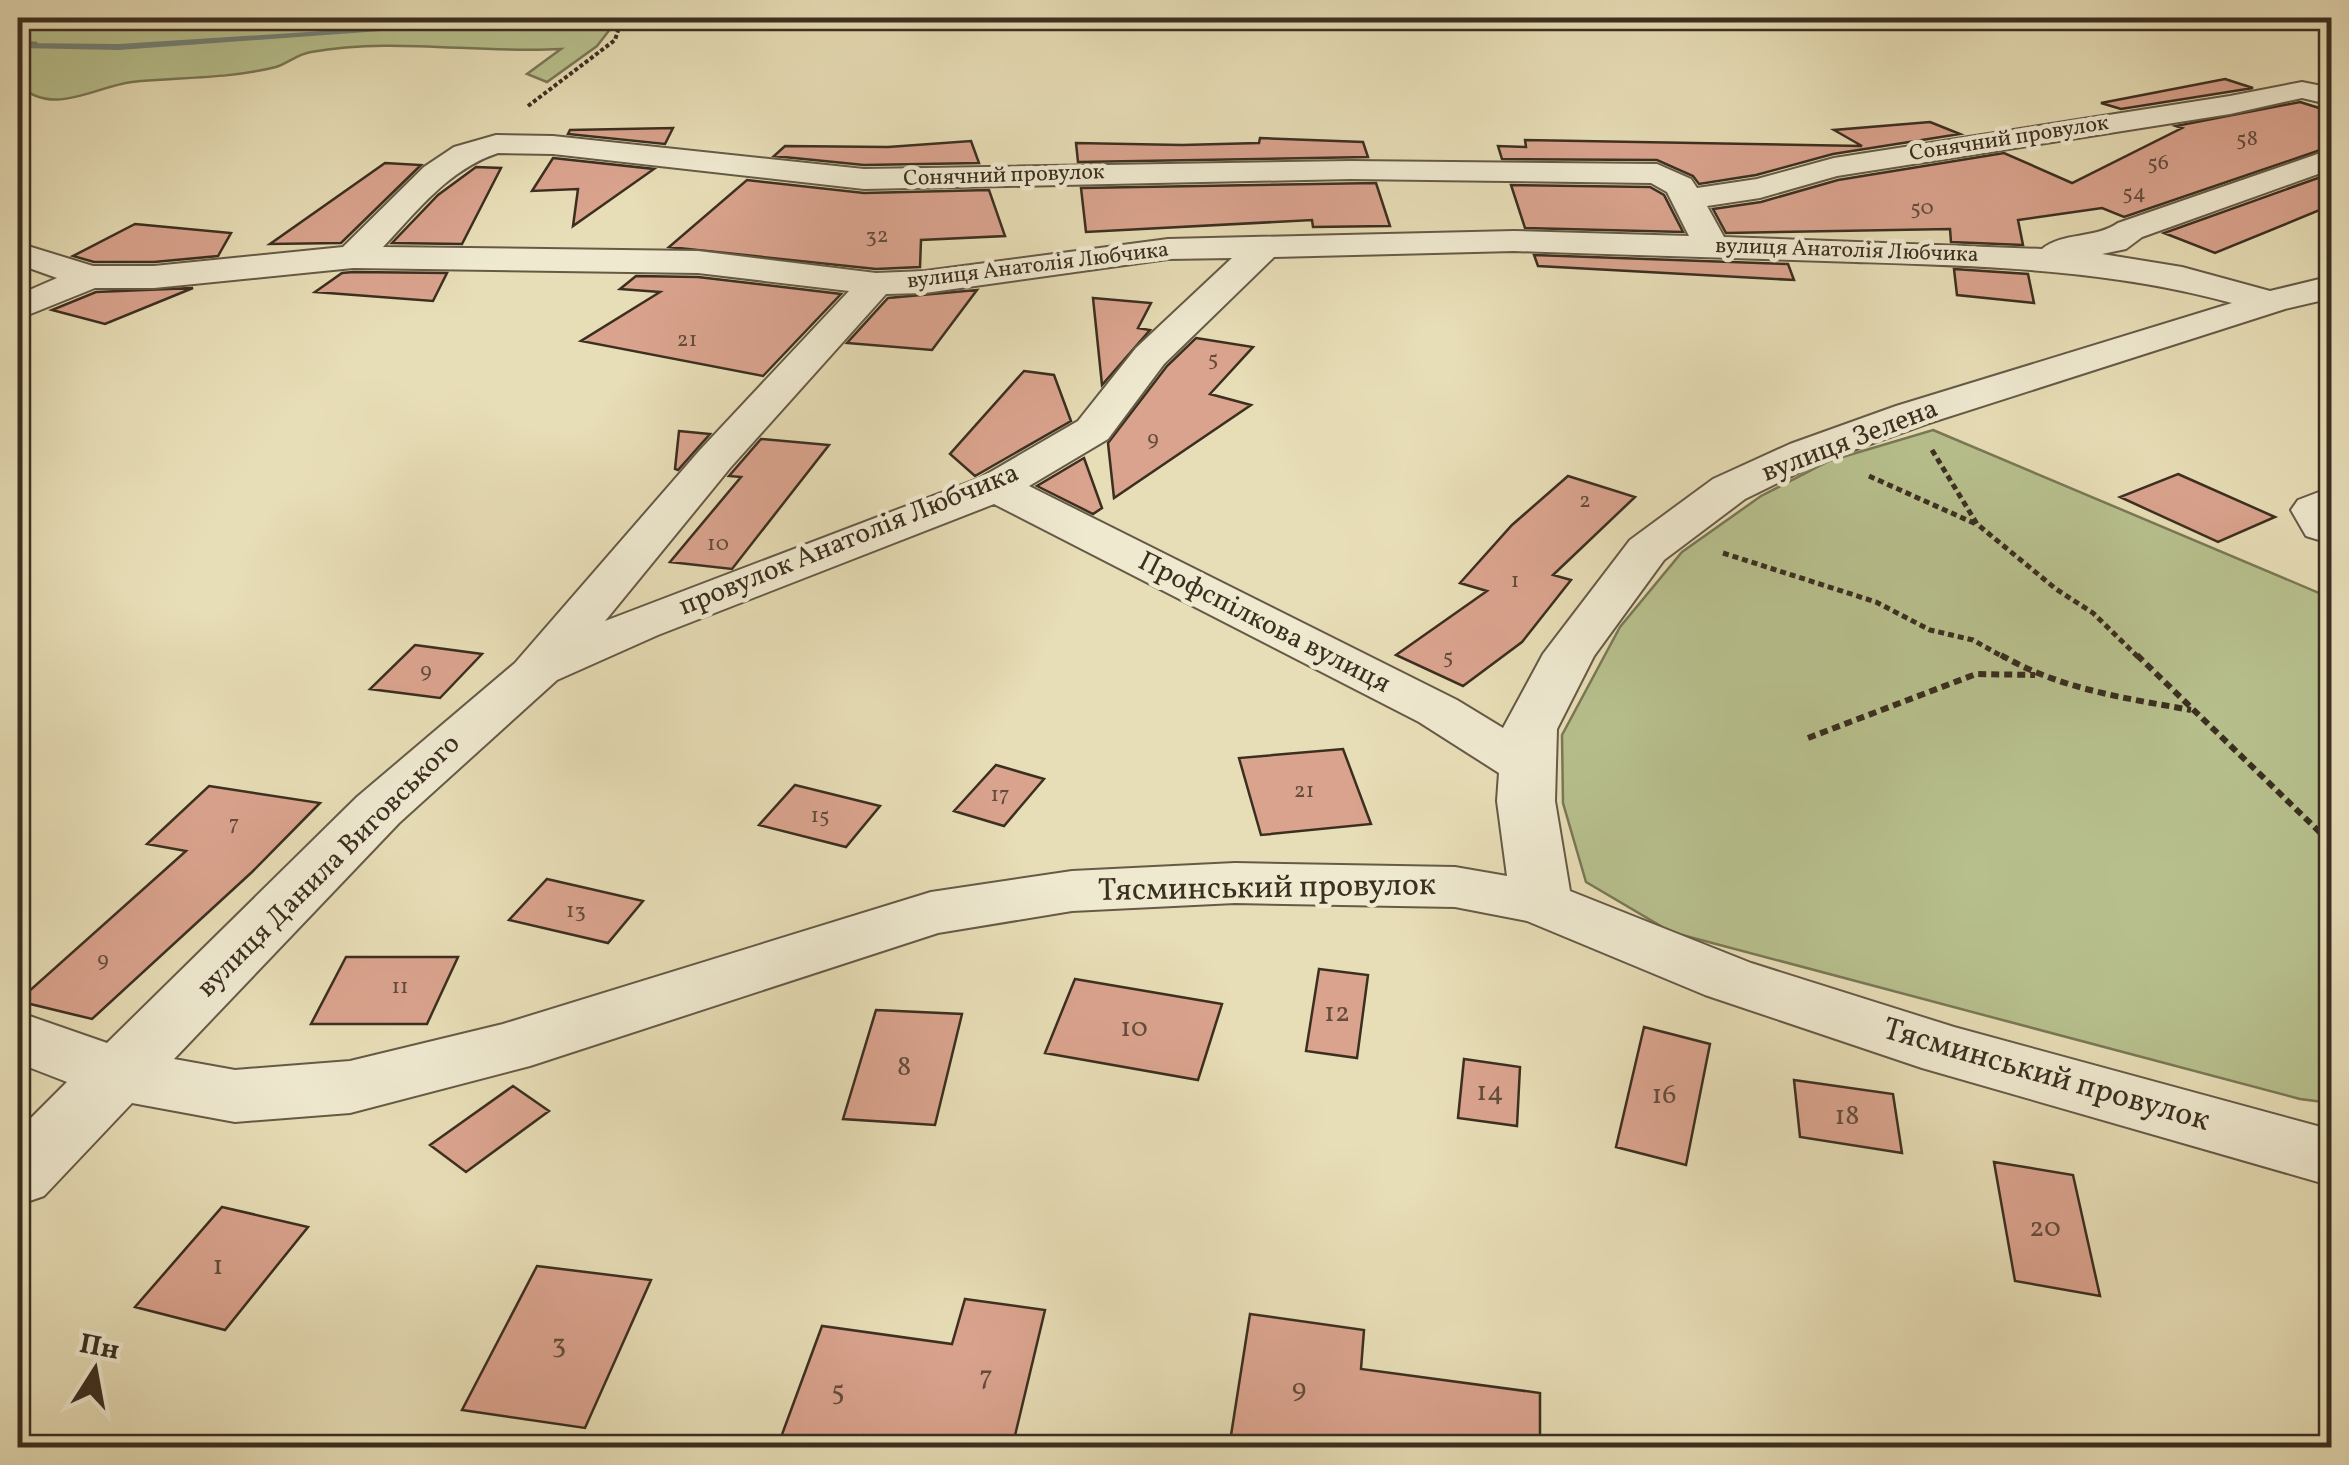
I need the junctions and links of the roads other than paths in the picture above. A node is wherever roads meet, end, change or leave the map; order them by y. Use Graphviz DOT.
graph roads {
  1 [pos="2330,66"];
  2 [pos="2317,94"];
  3 [pos="2332,158"];
  4 [pos="1687,200"];
  5 [pos="2114,242"];
  6 [pos="1266,245"];
  7 [pos="1711,246"];
  8 [pos="18,254"];
  9 [pos="2004,256"];
  10 [pos="353,258"];
  11 [pos="90,277"];
  12 [pos="2182,278"];
  13 [pos="876,284"];
  14 [pos="2332,287"];
  15 [pos="2269,302"];
  16 [pos="18,308"];
  17 [pos="2332,323"];
  18 [pos="996,486"];
  19 [pos="2332,500"];
  20 [pos="2332,530"];
  21 [pos="534,674"];
  22 [pos="1528,767"];
  23 [pos="1542,903"];
  24 [pos="18,1036"];
  25 [pos="119,1075"];
  26 [pos="2332,1158"];
  27 [pos="18,1176"];
  1 -- 2 [label="street"];
  2 -- 4 [label="street, Сонячний провулок"];
  3 -- 5 [label="street, вулиця Анатолія Любчика"];
  4 -- 7 [label="street, Сонячний провулок"];
  4 -- 10 [label="street, Сонячний провулок"];
  5 -- 9 [label="street, вулиця Анатолія Любчика"];
  5 -- 12 [label="street"];
  6 -- 7 [label="street, вулиця Анатолія Любчика"];
  6 -- 13 [label="street, вулиця Анатолія Любчика"];
  6 -- 18 [label="street, провулок Анатолія Любчика"];
  7 -- 9 [label="street, вулиця Анатолія Любчика"];
  8 -- 11 [label="street, вулиця Анатолія Любчика"];
  9 -- 12 [label="street, вулиця Анатолія Любчика"];
  10 -- 11 [label="street, вулиця Анатолія Любчика"];
  10 -- 13 [label="street, вулиця Анатолія Любчика"];
  11 -- 16 [label="street"];
  12 -- 15 [label="street, вулиця Анатолія Любчика"];
  13 -- 21 [label="street, вулиця Данила Виговського"];
  14 -- 15 [label="street, вулиця Анатолія Любчика"];
  15 -- 17 [label="street"];
  15 -- 22 [label="street, вулиця Зелена"];
  18 -- 21 [label="street, провулок Анатолія Любчика"];
  18 -- 22 [label="street, Профспілкова вулиця"];
  19 -- 20 [label="street"];
  21 -- 25 [label="street, вулиця Данила Виговського"];
  22 -- 23 [label="street, вулиця Зелена"];
  23 -- 25 [label="street, Тясминський провулок"];
  23 -- 26 [label="street, Тясминський провулок"];
  24 -- 25 [label="street, Тясминський провулок"];
  25 -- 27 [label="street, вулиця Данила Виговського"];
}
